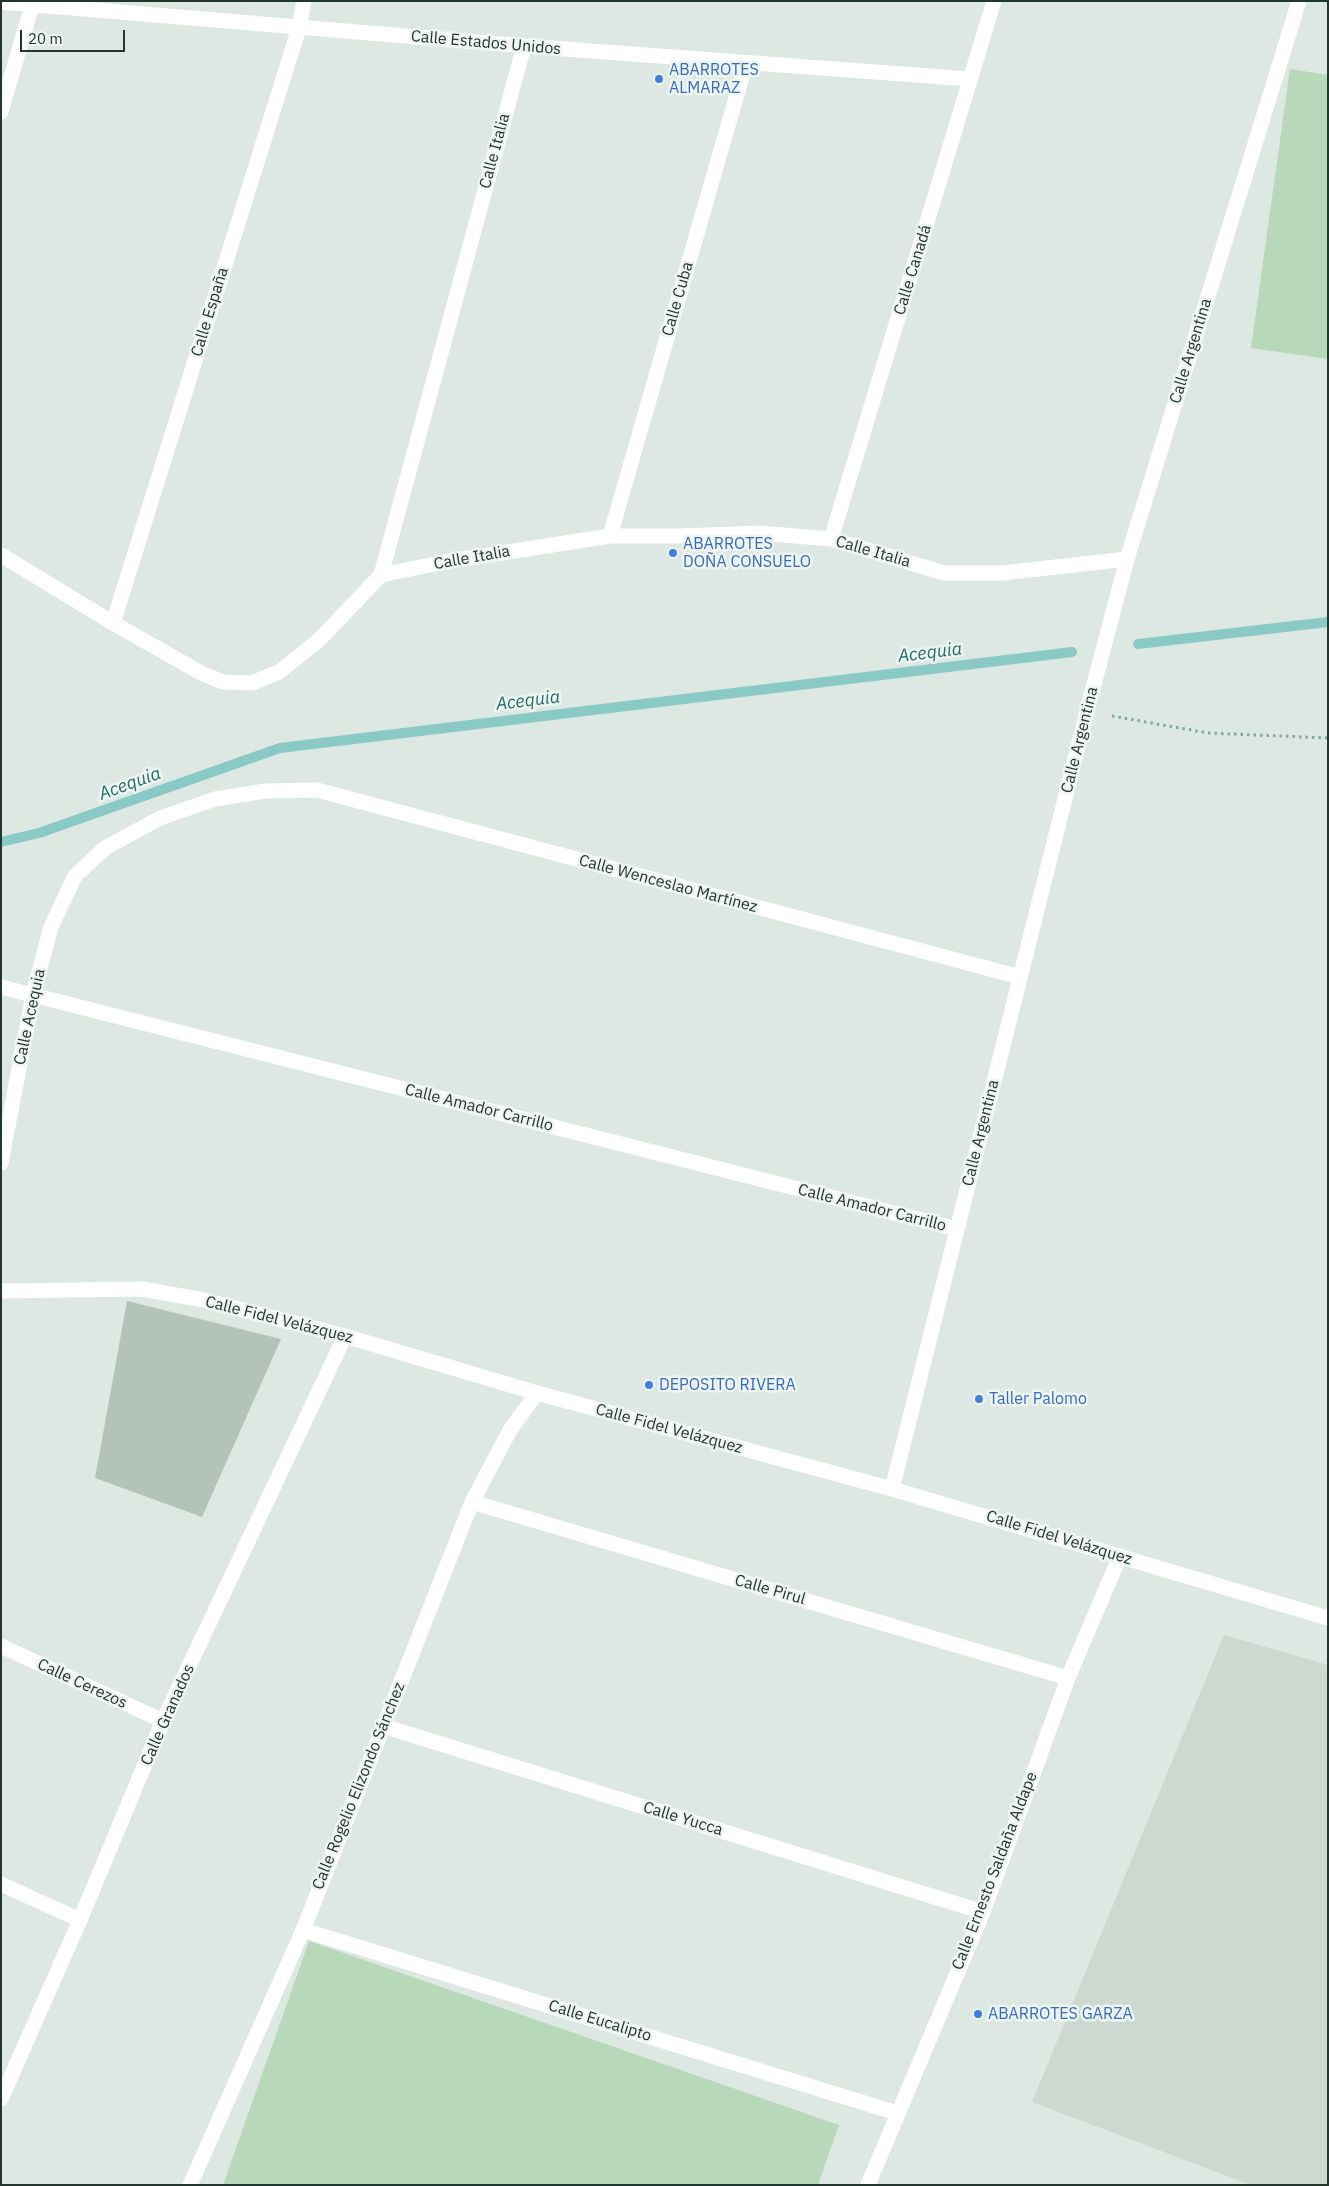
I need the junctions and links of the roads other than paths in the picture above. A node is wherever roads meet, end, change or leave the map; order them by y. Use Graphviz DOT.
graph roads {
  1 [pos="304,1"];
  2 [pos="994,1"];
  3 [pos="1299,1"];
  4 [pos="1,2"];
  5 [pos="32,5"];
  6 [pos="299,28"];
  7 [pos="524,46"];
  8 [pos="746,63"];
  9 [pos="970,80"];
  10 [pos="1,112"];
  11 [pos="610,536"];
  12 [pos="831,540"];
  13 [pos="1,555"];
  14 [pos="1127,559"];
  15 [pos="381,575"];
  16 [pos="113,623"];
  17 [pos="75,876"];
  18 [pos="1020,977"];
  19 [pos="1,987"];
  20 [pos="33,995"];
  21 [pos="1,1163"];
  22 [pos="957,1229"];
  23 [pos="1,1291"];
  24 [pos="345,1336"];
  25 [pos="537,1393"];
  26 [pos="892,1489"];
  27 [pos="472,1502"];
  28 [pos="1120,1556"];
  29 [pos="1328,1618"];
  30 [pos="1,1646"];
  31 [pos="1068,1678"];
  32 [pos="163,1721"];
  33 [pos="383,1726"];
  34 [pos="1,1884"];
  35 [pos="983,1912"];
  36 [pos="80,1920"];
  37 [pos="303,1930"];
  38 [pos="1,2099"];
  39 [pos="897,2112"];
  40 [pos="190,2185"];
  41 [pos="868,2185"];
  1 -- 6 [label="street, Calle España"];
  2 -- 9 [label="street, Calle Canadá"];
  3 -- 14 [label="street, Calle Argentina"];
  4 -- 5 [label="street, Calle Estados Unidos"];
  5 -- 6 [label="street, Calle Estados Unidos"];
  5 -- 10 [label="street"];
  6 -- 7 [label="street, Calle Estados Unidos"];
  6 -- 16 [label="street, Calle España"];
  7 -- 8 [label="street, Calle Estados Unidos"];
  7 -- 15 [label="street, Calle Italia"];
  8 -- 9 [label="street, Calle Estados Unidos"];
  8 -- 11 [label="street, Calle Cuba"];
  9 -- 12 [label="street, Calle Canadá"];
  11 -- 12 [label="street, Calle Italia"];
  11 -- 15 [label="street, Calle Italia"];
  12 -- 14 [label="street, Calle Italia"];
  13 -- 16 [label="street, Calle Italia"];
  14 -- 18 [label="street, Calle Argentina"];
  15 -- 16 [label="street, Calle Italia"];
  17 -- 18 [label="street, Calle Wenceslao Martínez"];
  17 -- 20 [label="street, Calle Acequia"];
  18 -- 22 [label="street, Calle Argentina"];
  19 -- 20 [label="street, Calle Amador Carrillo"];
  20 -- 21 [label="street, Calle Acequia"];
  20 -- 22 [label="street, Calle Amador Carrillo"];
  22 -- 26 [label="street, Calle Argentina"];
  23 -- 24 [label="street, Calle Fidel Velázquez"];
  24 -- 25 [label="street, Calle Fidel Velázquez"];
  24 -- 32 [label="street, Calle Granados"];
  25 -- 26 [label="street, Calle Fidel Velázquez"];
  25 -- 27 [label="street, Calle Rogelio Elizondo Sánchez"];
  26 -- 28 [label="street, Calle Fidel Velázquez"];
  27 -- 31 [label="street, Calle Pirul"];
  27 -- 33 [label="street, Calle Rogelio Elizondo Sánchez"];
  28 -- 29 [label="street, Calle Fidel Velázquez"];
  28 -- 31 [label="street, Calle Ernesto Saldaña Aldape"];
  30 -- 32 [label="street, Calle Cerezos"];
  31 -- 35 [label="street, Calle Ernesto Saldaña Aldape"];
  32 -- 36 [label="street, Calle Granados"];
  33 -- 35 [label="street, Calle Yucca"];
  33 -- 37 [label="street, Calle Rogelio Elizondo Sánchez"];
  34 -- 36 [label="street"];
  35 -- 39 [label="street, Calle Ernesto Saldaña Aldape"];
  36 -- 38 [label="street, Calle Granados"];
  37 -- 39 [label="street, Calle Eucalipto"];
  37 -- 40 [label="street, Calle Rogelio Elizondo Sánchez"];
  39 -- 41 [label="street, Calle Ernesto Saldaña Aldape"];
}
